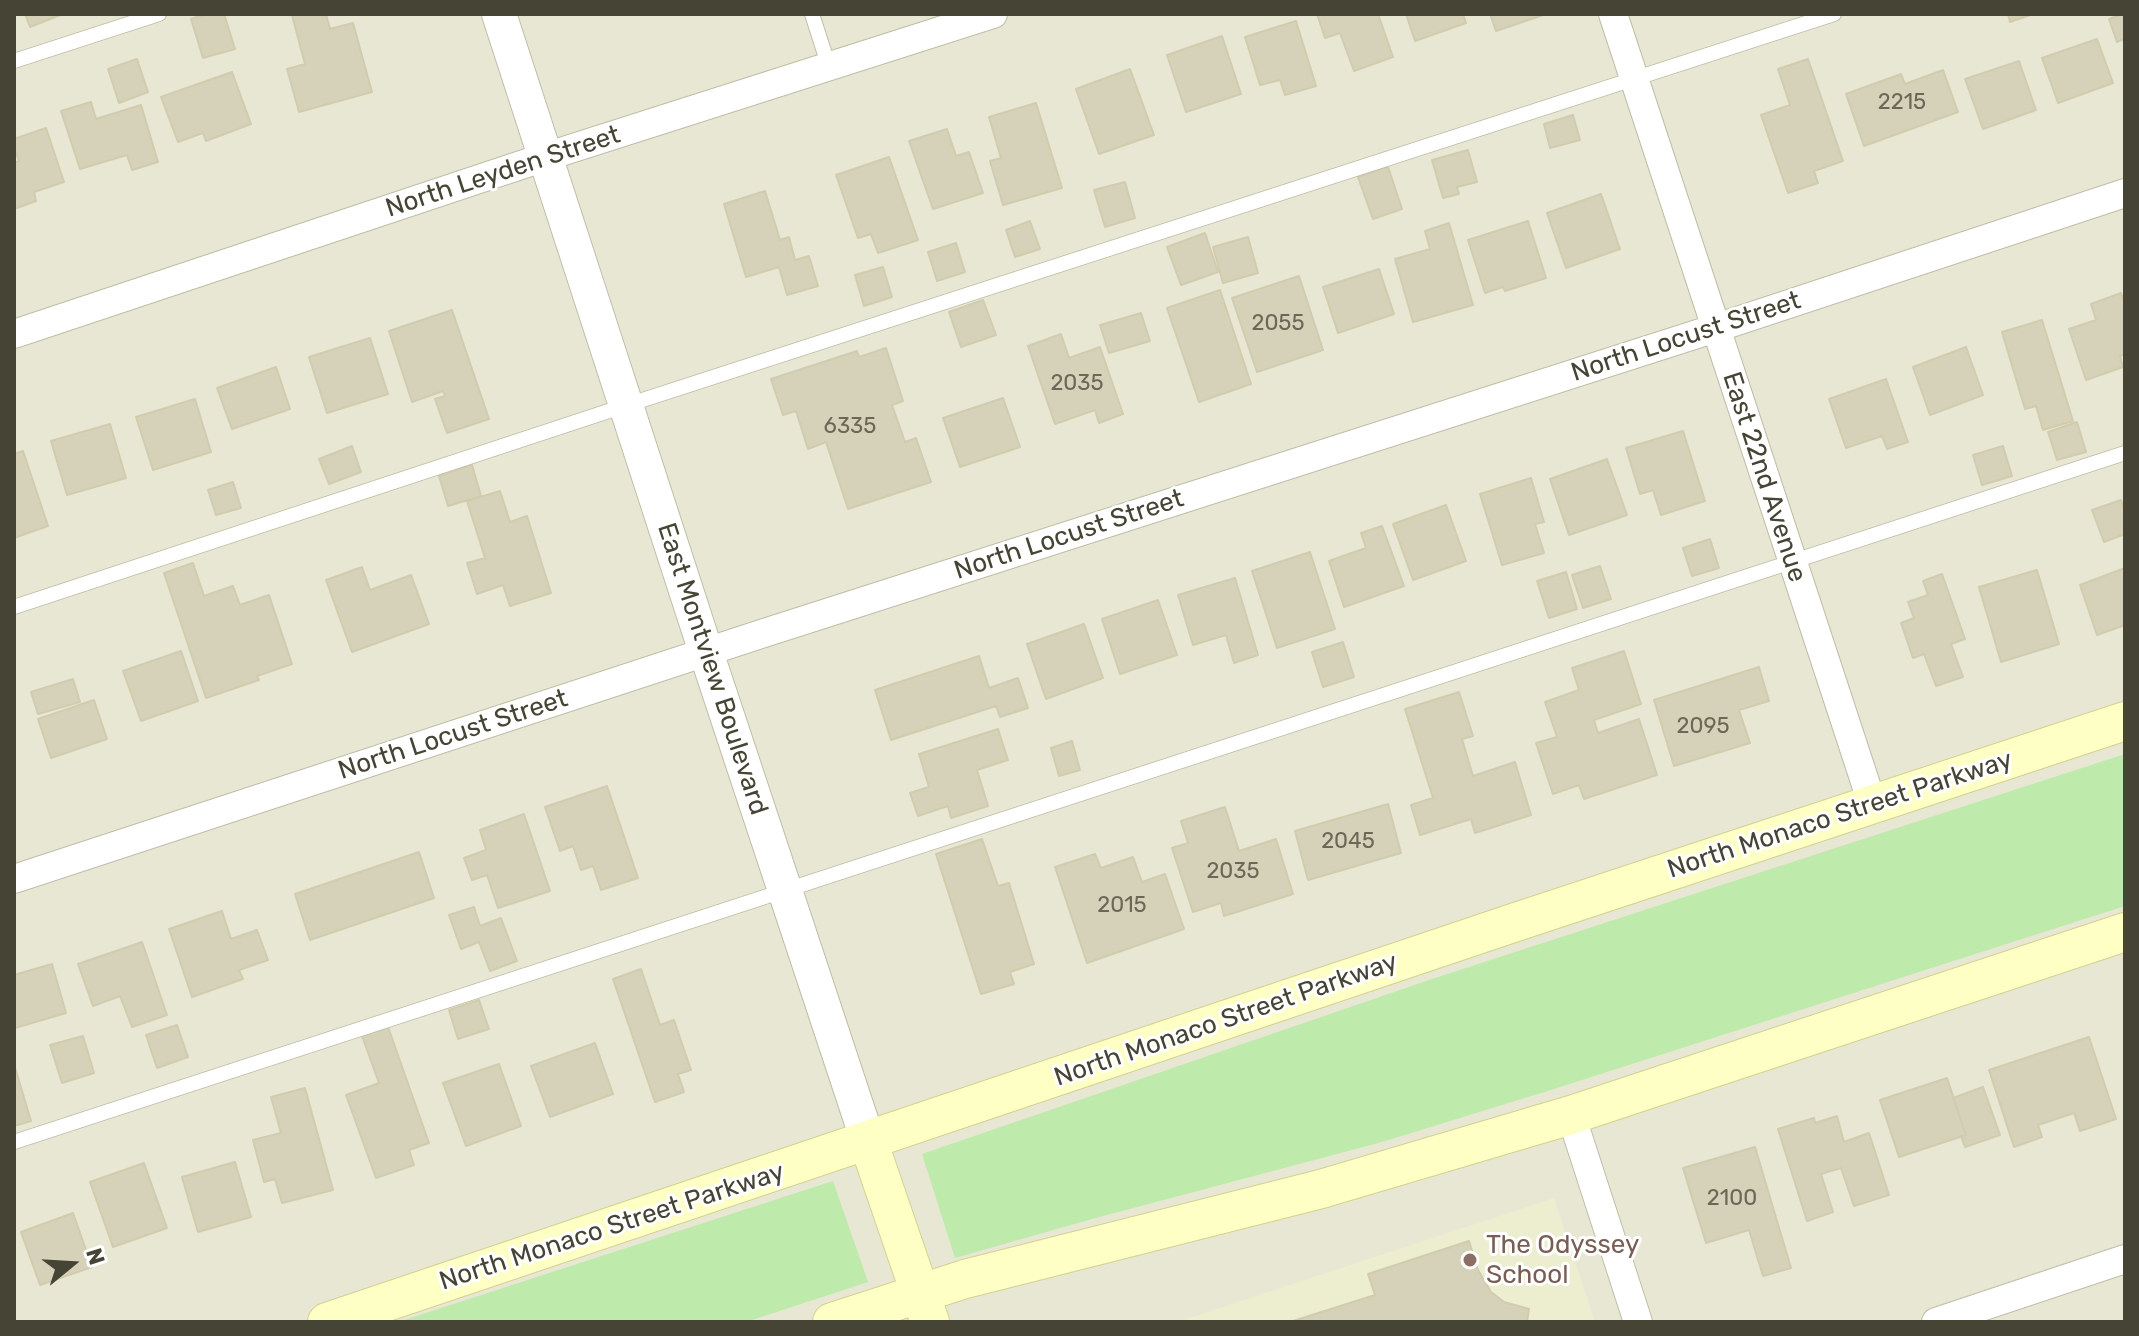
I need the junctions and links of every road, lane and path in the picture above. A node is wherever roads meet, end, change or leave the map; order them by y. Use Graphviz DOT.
graph roads {
  1 [pos="159,14"];
  2 [pos="499,14"];
  3 [pos="812,14"];
  4 [pos="993,14"];
  5 [pos="1613,14"];
  6 [pos="1834,14"];
  7 [pos="14,61"];
  8 [pos="829,67"];
  9 [pos="1634,79"];
  10 [pos="545,157"];
  11 [pos="2125,193"];
  12 [pos="1716,328"];
  13 [pos="14,334"];
  14 [pos="627,405"];
  15 [pos="2125,453"];
  16 [pos="1791,561"];
  17 [pos="14,607"];
  18 [pos="706,652"];
  19 [pos="2125,721"];
  20 [pos="1872,803"];
  21 [pos="14,879"];
  22 [pos="785,891"];
  23 [pos="2125,932"];
  24 [pos="1571,1115"];
  25 [pos="868,1141"];
  26 [pos="14,1142"];
  27 [pos="2125,1259"];
  28 [pos="926,1308"];
  29 [pos="327,1322"];
  30 [pos="832,1322"];
  31 [pos="1638,1322"];
  32 [pos="1936,1322"];
  1 -- 7 [label="lane"];
  2 -- 10 [label="street, East Montview Boulevard"];
  3 -- 8 [label="lane"];
  4 -- 8 [label="street, North Leyden Street"];
  5 -- 9 [label="street, East 22nd Avenue"];
  6 -- 9 [label="lane"];
  8 -- 10 [label="street, North Leyden Street"];
  9 -- 12 [label="street, East 22nd Avenue"];
  9 -- 14 [label="lane"];
  10 -- 13 [label="street, North Leyden Street"];
  10 -- 14 [label="street, East Montview Boulevard"];
  11 -- 12 [label="street, North Locust Street"];
  12 -- 16 [label="street, East 22nd Avenue"];
  12 -- 18 [label="street, North Locust Street"];
  14 -- 17 [label="lane"];
  14 -- 18 [label="street, East Montview Boulevard"];
  15 -- 16 [label="lane"];
  16 -- 20 [label="street, East 22nd Avenue"];
  16 -- 22 [label="lane"];
  18 -- 21 [label="street, North Locust Street"];
  18 -- 22 [label="street, East Montview Boulevard"];
  19 -- 20 [label="main road, North Monaco Street Parkway"];
  20 -- 25 [label="main road, North Monaco Street Parkway"];
  22 -- 25 [label="street, East Montview Boulevard"];
  22 -- 26 [label="lane"];
  23 -- 24 [label="main road"];
  24 -- 28 [label="main road"];
  24 -- 31 [label="street"];
  25 -- 28 [label="main road, East Montview Boulevard"];
  25 -- 29 [label="main road, North Monaco Street Parkway"];
  27 -- 32 [label="street"];
  28 -- 30 [label="main road"];
}
